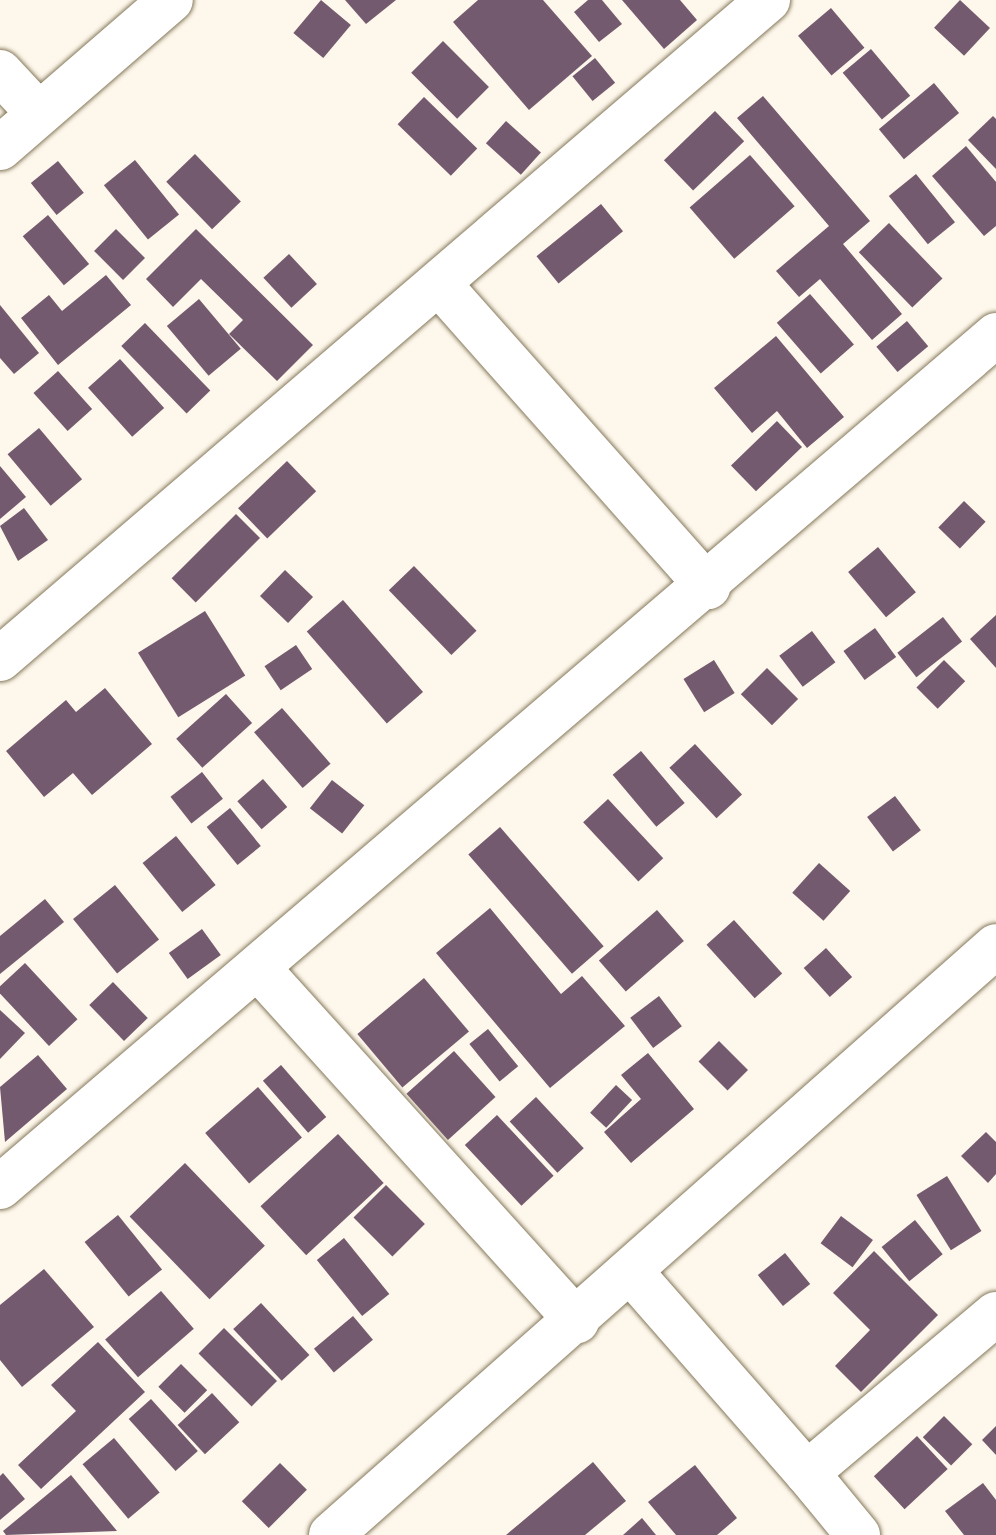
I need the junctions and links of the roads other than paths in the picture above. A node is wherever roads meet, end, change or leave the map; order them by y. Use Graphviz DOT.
graph roads {
  1 [pos="171,0"];
  2 [pos="768,0"];
  3 [pos="0,72"];
  4 [pos="39,114"];
  5 [pos="0,148"];
  6 [pos="440,285"];
  7 [pos="996,335"];
  8 [pos="708,587"];
  9 [pos="0,659"];
  10 [pos="996,946"];
  11 [pos="258,968"];
  12 [pos="0,1187"];
  13 [pos="631,1272"];
  14 [pos="996,1314"];
  15 [pos="577,1321"];
  16 [pos="807,1473"];
  17 [pos="331,1535"];
  18 [pos="858,1535"];
  1 -- 4 [label="street"];
  2 -- 6 [label="street"];
  3 -- 4 [label="street"];
  4 -- 5 [label="street"];
  6 -- 8 [label="street"];
  6 -- 9 [label="street"];
  7 -- 8 [label="street"];
  8 -- 11 [label="street"];
  10 -- 13 [label="street"];
  11 -- 12 [label="street"];
  11 -- 15 [label="street"];
  13 -- 15 [label="street"];
  13 -- 16 [label="street"];
  14 -- 16 [label="street"];
  15 -- 17 [label="street"];
  16 -- 18 [label="street"];
}
